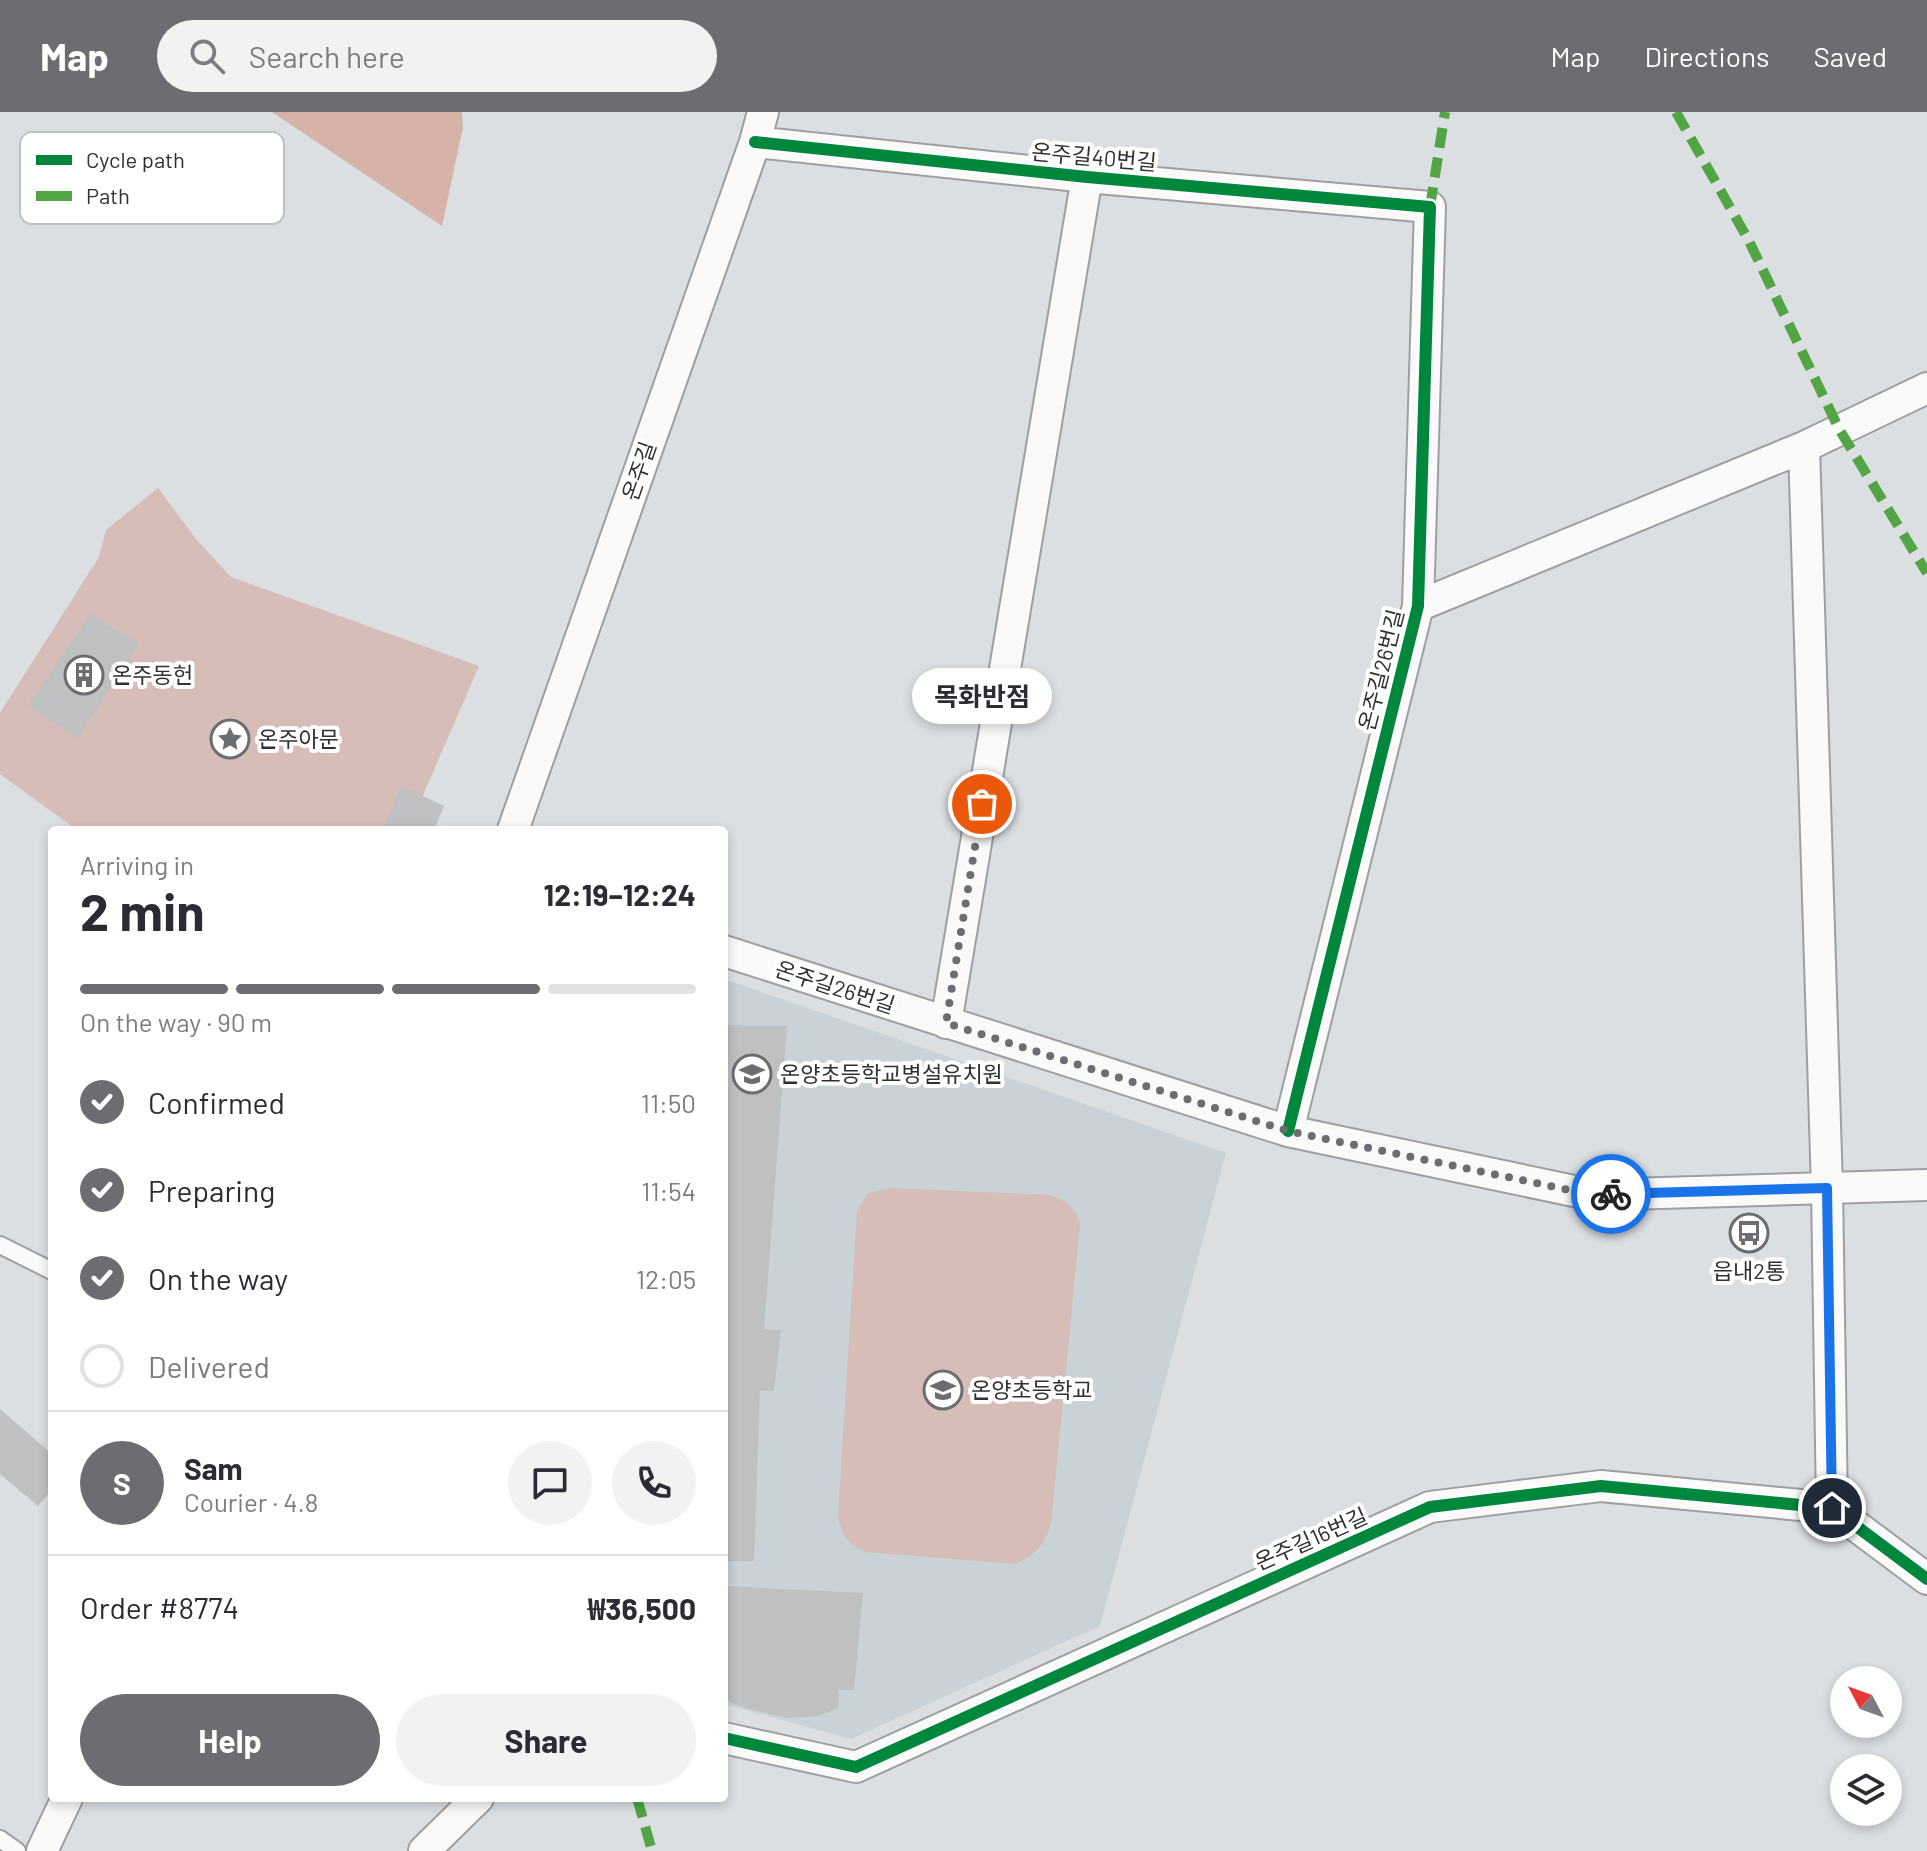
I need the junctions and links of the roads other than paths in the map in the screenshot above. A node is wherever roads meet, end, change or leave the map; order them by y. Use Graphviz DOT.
graph roads {
  1 [pos="763,112"];
  2 [pos="755,142"];
  3 [pos="1087,177"];
  4 [pos="1430,207"];
  5 [pos="1927,388"];
  6 [pos="1804,447"];
  7 [pos="1418,606"];
  8 [pos="514,826"];
  9 [pos="728,952"];
  10 [pos="946,1023"];
  11 [pos="1288,1131"];
  12 [pos="1927,1185"];
  13 [pos="1827,1188"];
  14 [pos="0,1245"];
  15 [pos="48,1269"];
  16 [pos="1832,1508"];
  17 [pos="1927,1579"];
  18 [pos="728,1739"];
  19 [pos="65,1802"];
  20 [pos="474,1802"];
  21 [pos="0,1839"];
  22 [pos="17,1851"];
  23 [pos="42,1851"];
  24 [pos="424,1851"];
  1 -- 2 [label="street, 온주길"];
  2 -- 3 [label="street, 온주길40번길"];
  2 -- 8 [label="street, 온주길"];
  3 -- 4 [label="street, 온주길40번길"];
  3 -- 10 [label="street"];
  4 -- 7 [label="street, 온주길26번길"];
  5 -- 6 [label="street"];
  6 -- 7 [label="street"];
  6 -- 13 [label="street"];
  7 -- 11 [label="street, 온주길26번길"];
  9 -- 10 [label="street, 온주길26번길"];
  10 -- 11 [label="street, 온주길26번길"];
  11 -- 13 [label="street, 온주길26번길"];
  12 -- 13 [label="street, 온주길26번길"];
  13 -- 16 [label="street"];
  14 -- 15 [label="lane"];
  16 -- 17 [label="street"];
  16 -- 18 [label="street, 온주길16번길"];
  19 -- 23 [label="street"];
  20 -- 24 [label="street"];
  21 -- 22 [label="lane"];
}
